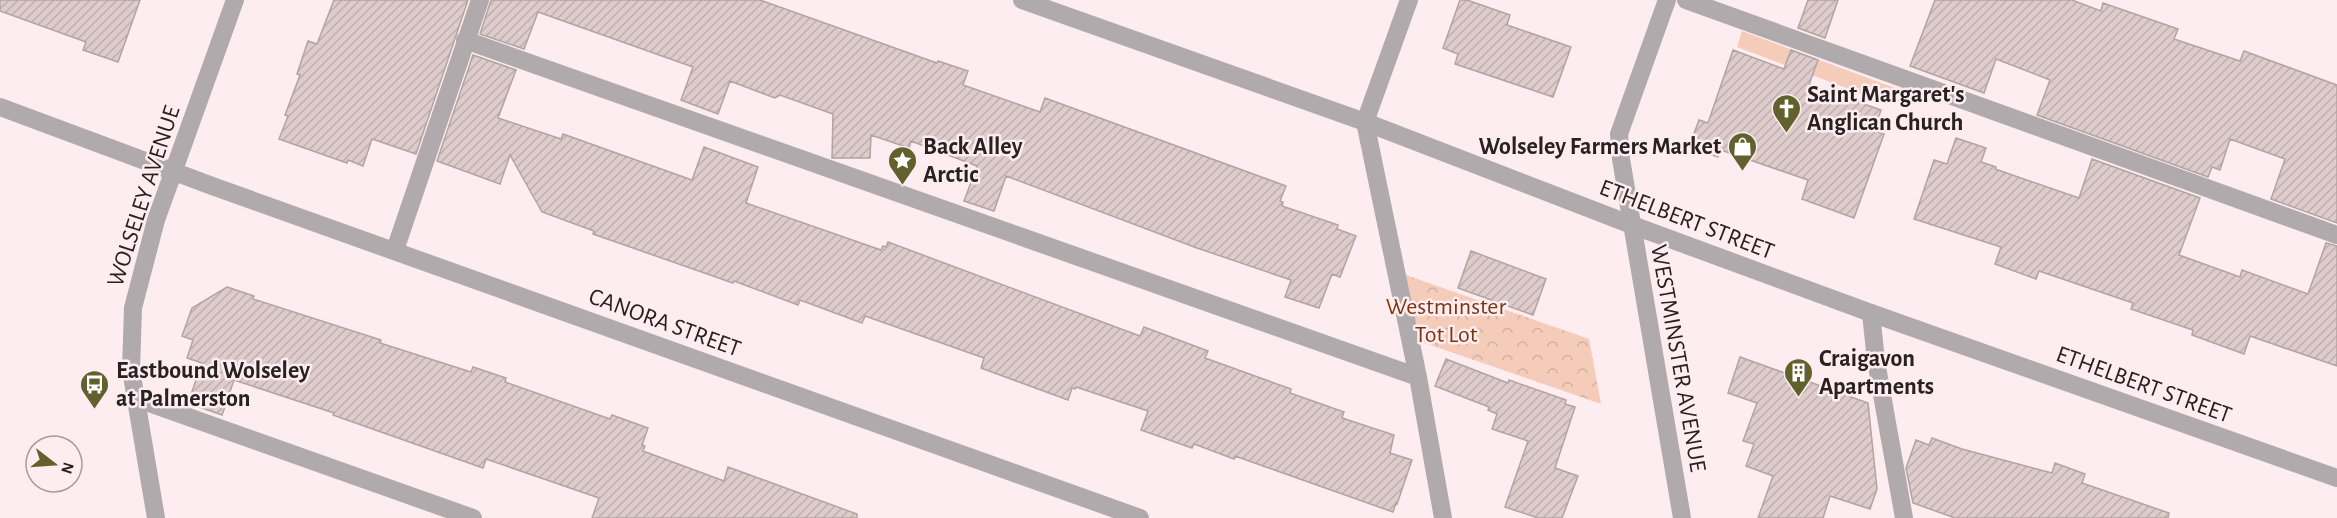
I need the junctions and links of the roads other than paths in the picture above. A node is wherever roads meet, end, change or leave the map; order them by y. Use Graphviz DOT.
graph roads {
  1 [pos="235,0"];
  2 [pos="480,0"];
  3 [pos="1022,0"];
  4 [pos="1409,0"];
  5 [pos="1667,0"];
  6 [pos="1686,0"];
  7 [pos="465,40"];
  8 [pos="0,107"];
  9 [pos="1365,122"];
  10 [pos="174,171"];
  11 [pos="1632,225"];
  12 [pos="2337,235"];
  13 [pos="395,250"];
  14 [pos="1871,313"];
  15 [pos="1418,377"];
  16 [pos="135,398"];
  17 [pos="2337,478"];
  18 [pos="156,518"];
  19 [pos="472,518"];
  20 [pos="1140,518"];
  21 [pos="1443,518"];
  22 [pos="1682,518"];
  23 [pos="1905,518"];
  1 -- 10 [label="street, WOLSELEY AVENUE"];
  2 -- 7 [label="street"];
  3 -- 9 [label="street, ETHELBERT STREET"];
  4 -- 9 [label="street"];
  5 -- 11 [label="street, WESTMINSTER AVENUE"];
  6 -- 12 [label="street"];
  7 -- 13 [label="street"];
  7 -- 15 [label="street"];
  8 -- 10 [label="street, CANORA STREET"];
  9 -- 11 [label="street, ETHELBERT STREET"];
  9 -- 15 [label="street"];
  10 -- 13 [label="street, CANORA STREET"];
  10 -- 16 [label="street, WOLSELEY AVENUE"];
  11 -- 14 [label="street, ETHELBERT STREET"];
  11 -- 22 [label="street, WESTMINSTER AVENUE"];
  13 -- 20 [label="street, CANORA STREET"];
  14 -- 17 [label="street, ETHELBERT STREET"];
  14 -- 23 [label="street"];
  15 -- 21 [label="street"];
  16 -- 18 [label="street, WOLSELEY AVENUE"];
  16 -- 19 [label="street"];
}
